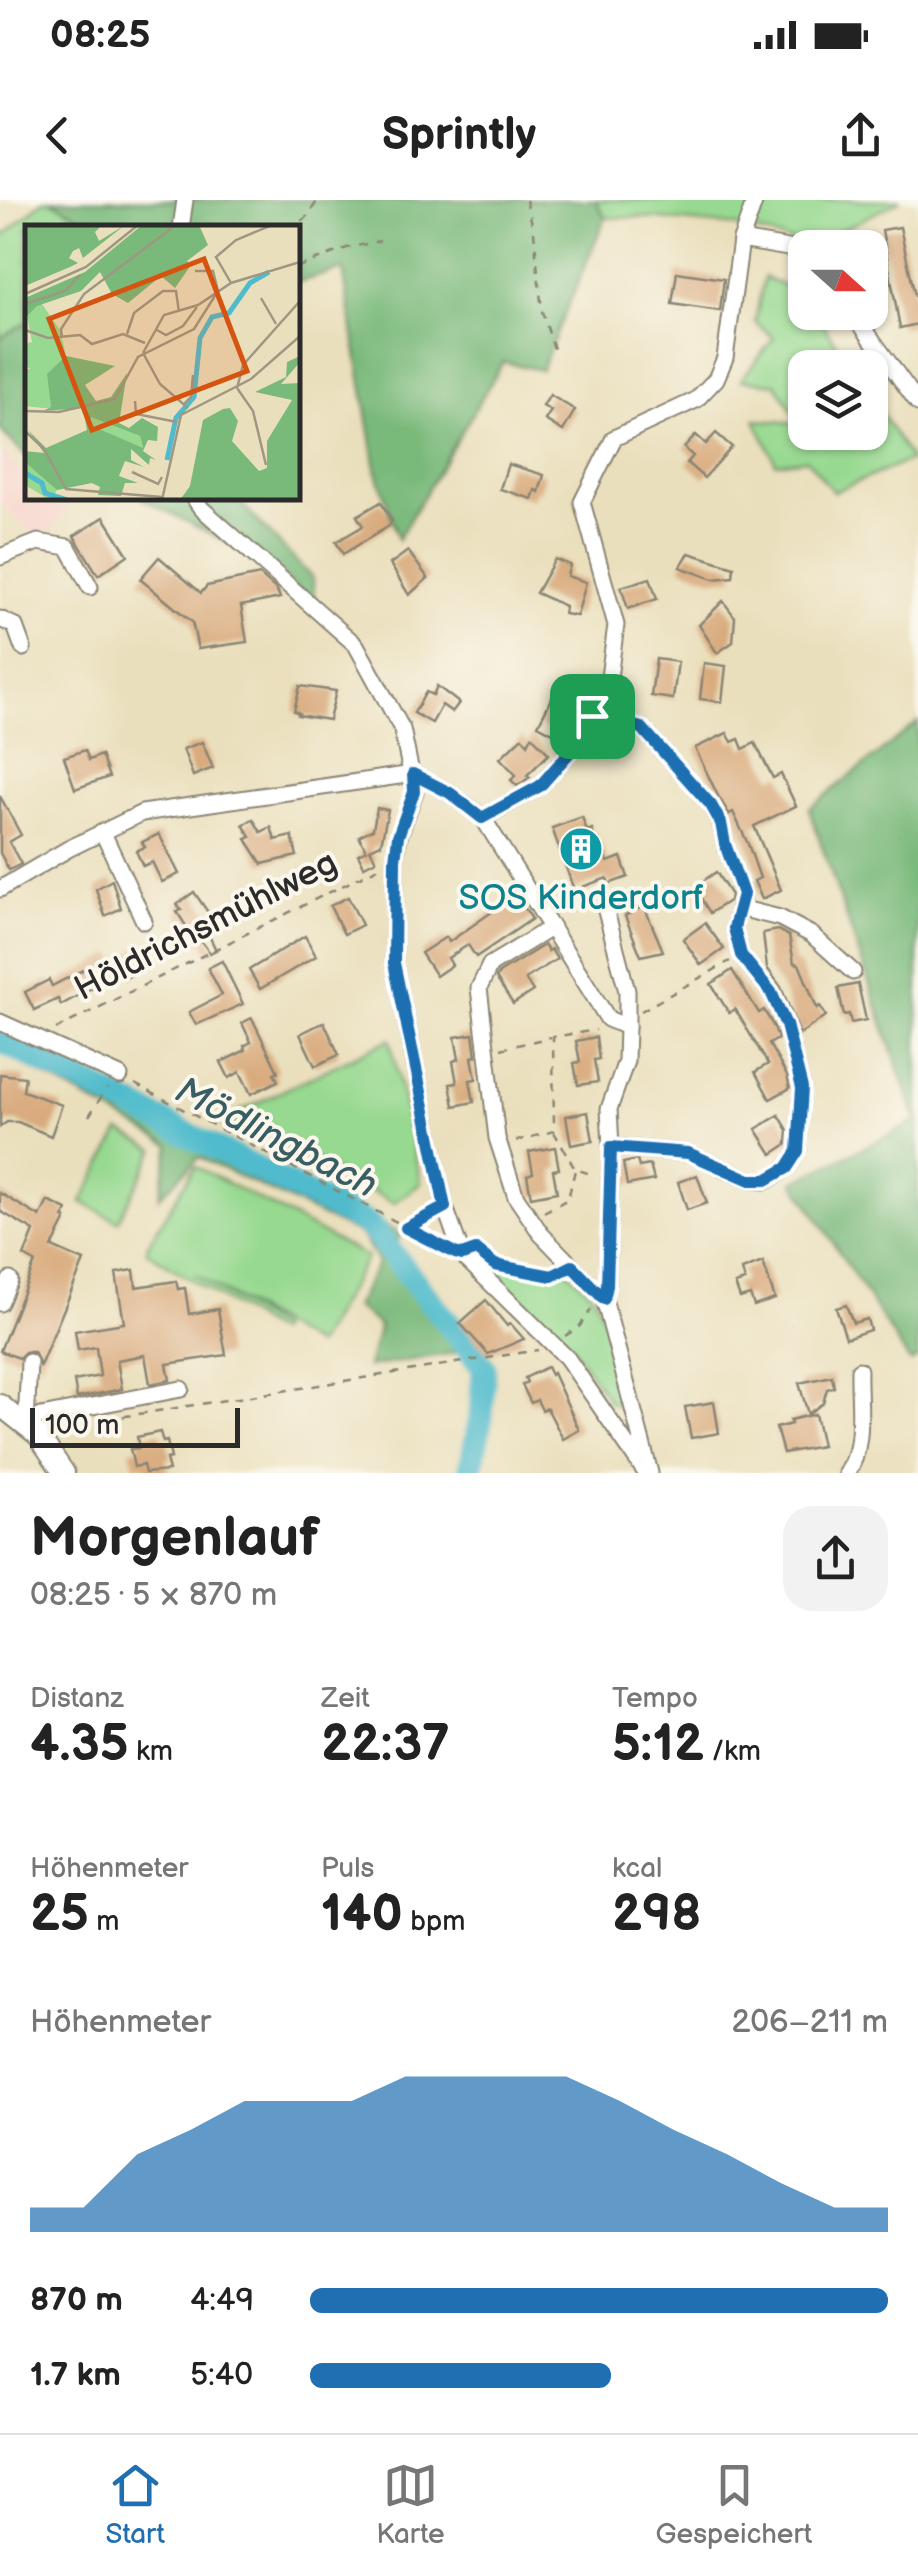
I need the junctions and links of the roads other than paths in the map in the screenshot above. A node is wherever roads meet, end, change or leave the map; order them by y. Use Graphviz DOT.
graph roads {
  1 [pos="755,200"];
  2 [pos="741,240"];
  3 [pos="788,249"];
  4 [pos="865,330"];
  5 [pos="918,403"];
  6 [pos="195,500"];
  7 [pos="0,557"];
  8 [pos="90,588"];
  9 [pos="0,619"];
  10 [pos="23,648"];
  11 [pos="592,716"];
  12 [pos="413,774"];
  13 [pos="482,818"];
  14 [pos="103,833"];
  15 [pos="0,890"];
  16 [pos="739,908"];
  17 [pos="606,911"];
  18 [pos="144,921"];
  19 [pos="552,927"];
  20 [pos="853,972"];
  21 [pos="0,1022"];
  22 [pos="626,1027"];
  23 [pos="114,1082"];
  24 [pos="611,1147"];
  25 [pos="10,1280"];
  26 [pos="604,1299"];
  27 [pos="0,1303"];
  28 [pos="29,1362"];
  29 [pos="858,1370"];
  30 [pos="181,1388"];
  31 [pos="0,1405"];
  32 [pos="26,1424"];
  33 [pos="64,1473"];
  34 [pos="648,1473"];
  35 [pos="846,1473"];
  1 -- 2 [label="street"];
  2 -- 3 [label="street"];
  2 -- 11 [label="street"];
  4 -- 5 [label="street"];
  6 -- 12 [label="street"];
  7 -- 8 [label="street"];
  9 -- 10 [label="street"];
  11 -- 13 [label="street"];
  11 -- 16 [label="street"];
  12 -- 13 [label="street"];
  12 -- 14 [label="street"];
  12 -- 34 [label="street"];
  13 -- 19 [label="street"];
  14 -- 15 [label="street"];
  14 -- 18 [label="street"];
  16 -- 20 [label="street"];
  16 -- 24 [label="street"];
  17 -- 22 [label="street"];
  19 -- 22 [label="street"];
  19 -- 26 [label="street"];
  21 -- 23 [label="street"];
  22 -- 24 [label="street"];
  24 -- 26 [label="street"];
  25 -- 27 [label="street"];
  26 -- 34 [label="street"];
  28 -- 32 [label="street"];
  29 -- 35 [label="street"];
  30 -- 32 [label="street"];
  31 -- 32 [label="main road"];
  32 -- 33 [label="main road"];
}
